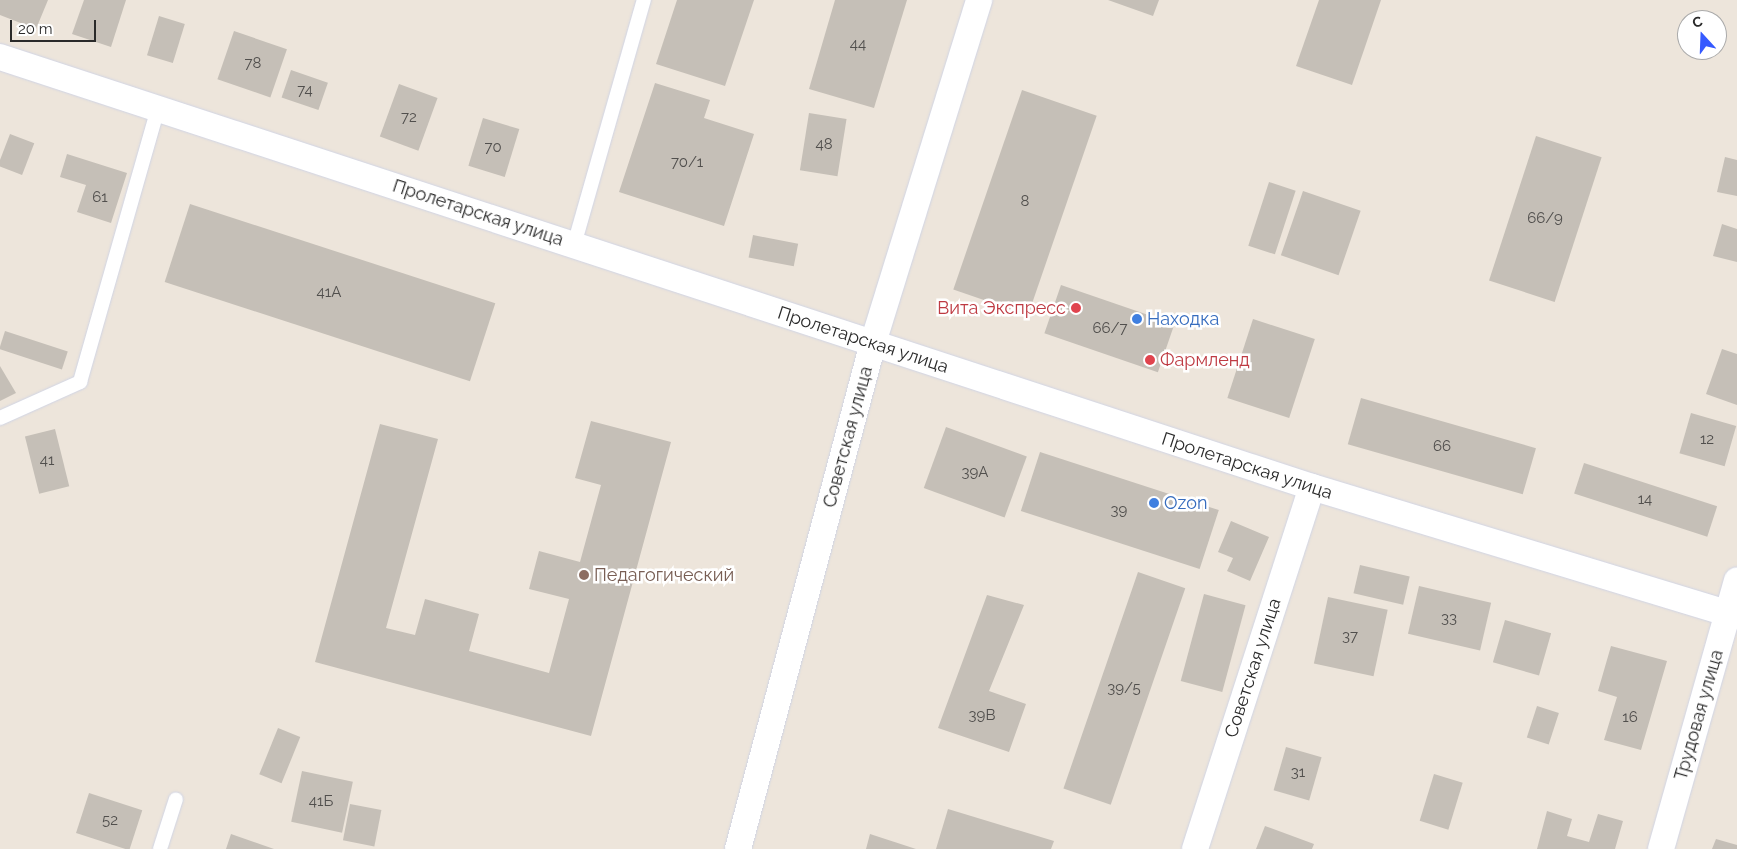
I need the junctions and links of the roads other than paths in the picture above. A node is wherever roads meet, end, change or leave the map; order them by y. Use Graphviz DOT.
graph roads {
  1 [pos="644,0"];
  2 [pos="979,0"];
  3 [pos="0,57"];
  4 [pos="158,109"];
  5 [pos="574,245"];
  6 [pos="873,343"];
  7 [pos="0,418"];
  8 [pos="1312,487"];
  9 [pos="1737,581"];
  10 [pos="1732,615"];
  11 [pos="176,799"];
  12 [pos="160,849"];
  13 [pos="738,849"];
  14 [pos="1195,849"];
  15 [pos="1661,849"];
  1 -- 5 [label="lane"];
  2 -- 6 [label="street, Советская улица"];
  3 -- 4 [label="street, Пролетарская улица"];
  4 -- 5 [label="street, Пролетарская улица"];
  4 -- 7 [label="lane"];
  5 -- 6 [label="street, Пролетарская улица"];
  6 -- 8 [label="street, Пролетарская улица"];
  6 -- 13 [label="street, Советская улица"];
  8 -- 10 [label="street, Пролетарская улица"];
  8 -- 14 [label="street, Советская улица"];
  9 -- 10 [label="street, Трудовая улица"];
  10 -- 15 [label="street, Трудовая улица"];
  11 -- 12 [label="lane"];
}
